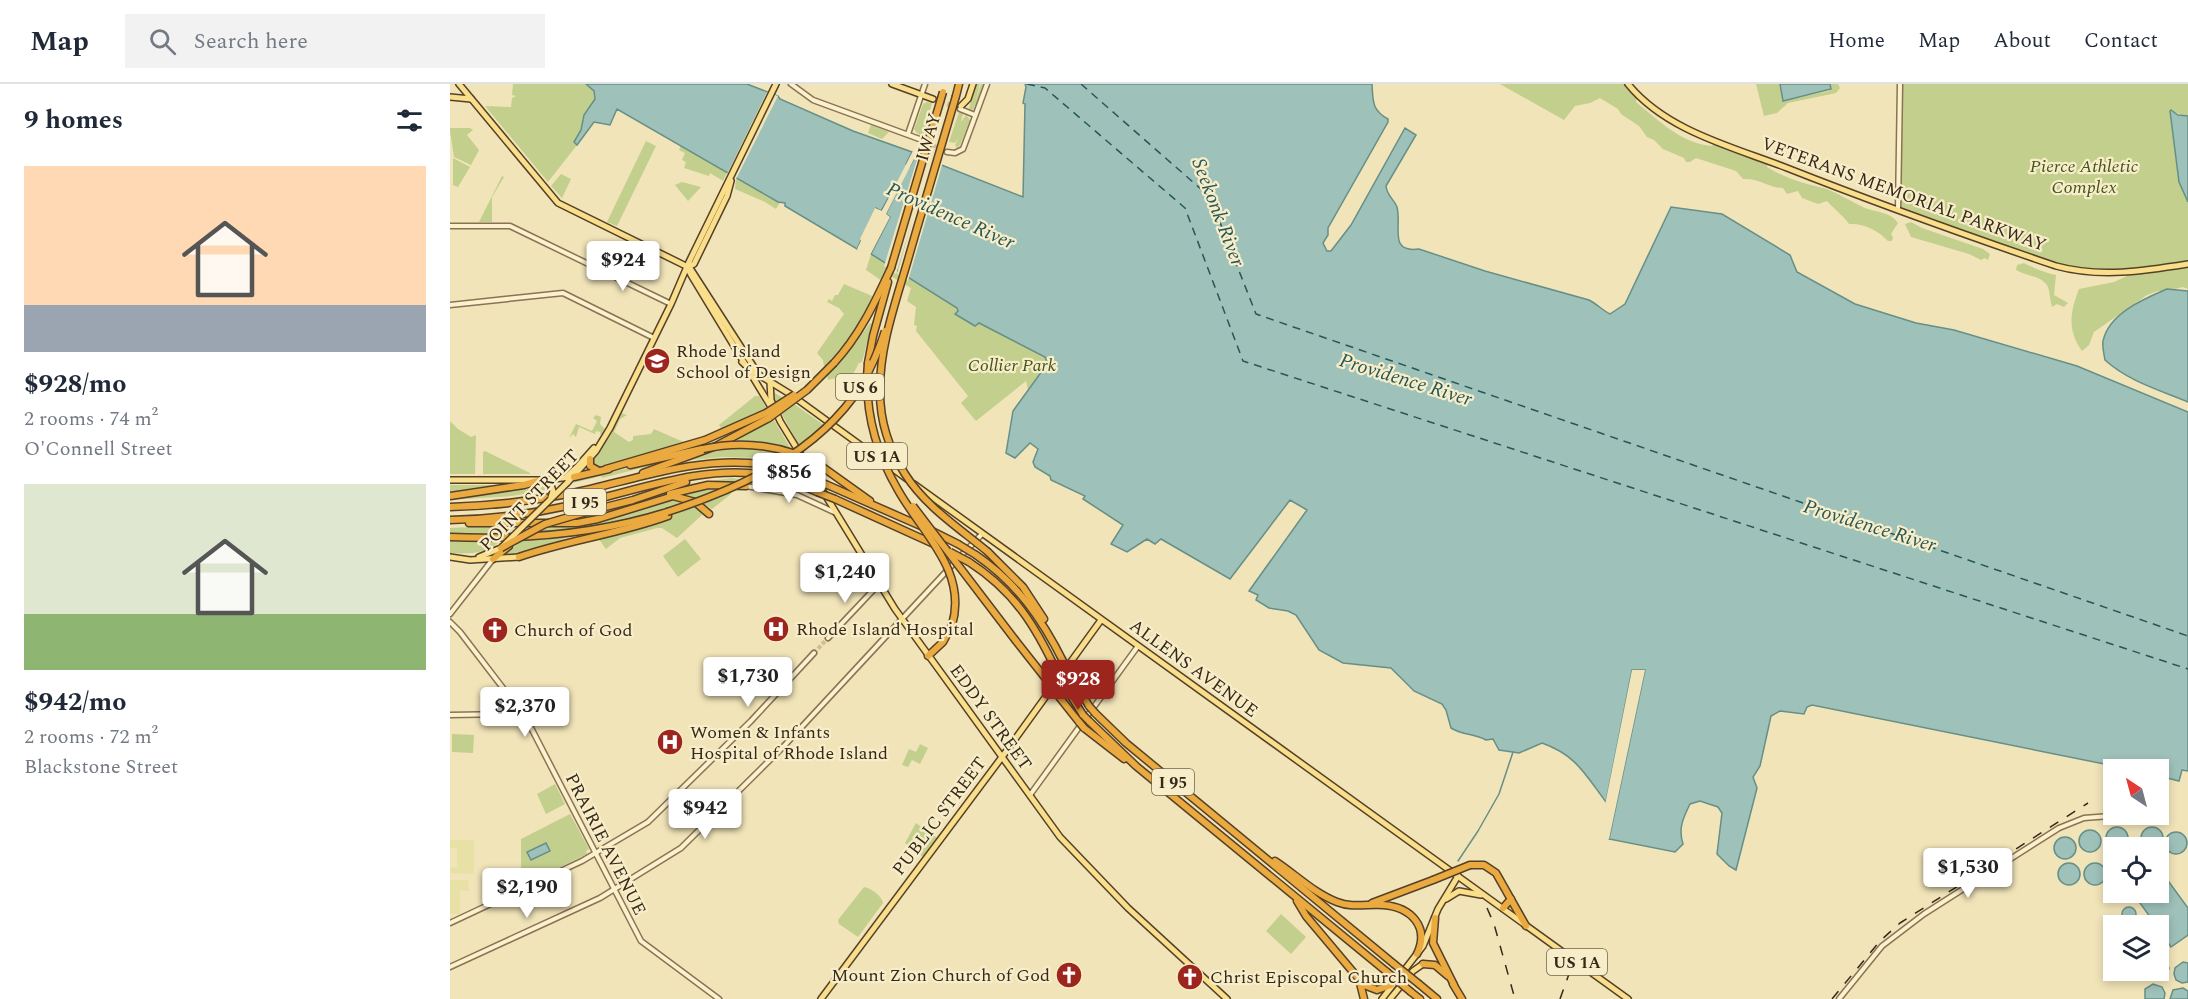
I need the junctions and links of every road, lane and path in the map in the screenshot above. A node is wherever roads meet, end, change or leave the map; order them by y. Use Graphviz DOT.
graph roads {
  1 [pos="459,84"];
  2 [pos="777,84"];
  3 [pos="791,84"];
  4 [pos="892,84"];
  5 [pos="925,84"];
  6 [pos="945,84"];
  7 [pos="959,84"];
  8 [pos="973,84"];
  9 [pos="987,84"];
  10 [pos="1628,84"];
  11 [pos="1900,84"];
  12 [pos="922,94"];
  13 [pos="450,97"];
  14 [pos="471,99"];
  15 [pos="933,99"];
  16 [pos="961,107"];
  17 [pos="975,115"];
  18 [pos="908,134"];
  19 [pos="922,140"];
  20 [pos="947,152"];
  21 [pos="1898,211"];
  22 [pos="450,226"];
  23 [pos="2188,264"];
  24 [pos="688,267"];
  25 [pos="881,297"];
  26 [pos="896,302"];
  27 [pos="450,304"];
  28 [pos="671,304"];
  29 [pos="654,338"];
  30 [pos="742,362"];
  31 [pos="760,375"];
  32 [pos="770,381"];
  33 [pos="767,415"];
  34 [pos="777,415"];
  35 [pos="607,434"];
  36 [pos="664,455"];
  37 [pos="590,459"];
  38 [pos="603,470"];
  39 [pos="718,472"];
  40 [pos="574,477"];
  41 [pos="891,477"];
  42 [pos="560,479"];
  43 [pos="450,480"];
  44 [pos="541,481"];
  45 [pos="612,484"];
  46 [pos="746,486"];
  47 [pos="450,496"];
  48 [pos="550,498"];
  49 [pos="652,501"];
  50 [pos="450,507"];
  51 [pos="880,508"];
  52 [pos="835,512"];
  53 [pos="667,514"];
  54 [pos="709,514"];
  55 [pos="450,521"];
  56 [pos="982,534"];
  57 [pos="522,536"];
  58 [pos="450,537"];
  59 [pos="555,545"];
  60 [pos="501,548"];
  61 [pos="546,556"];
  62 [pos="450,557"];
  63 [pos="519,557"];
  64 [pos="465,559"];
  65 [pos="493,559"];
  66 [pos="879,584"];
  67 [pos="450,614"];
  68 [pos="902,619"];
  69 [pos="1101,620"];
  70 [pos="450,622"];
  71 [pos="828,638"];
  72 [pos="1052,639"];
  73 [pos="1138,646"];
  74 [pos="814,653"];
  75 [pos="928,656"];
  76 [pos="521,711"];
  77 [pos="450,715"];
  78 [pos="1087,724"];
  79 [pos="1001,758"];
  80 [pos="1030,796"];
  81 [pos="2103,817"];
  82 [pos="1261,852"];
  83 [pos="596,854"];
  84 [pos="1458,876"];
  85 [pos="614,889"];
  86 [pos="1294,896"];
  87 [pos="1488,898"];
  88 [pos="1511,899"];
  89 [pos="1441,905"];
  90 [pos="1357,906"];
  91 [pos="1503,908"];
  92 [pos="1435,918"];
  93 [pos="450,923"];
  94 [pos="1526,926"];
  95 [pos="1417,954"];
  96 [pos="1423,964"];
  97 [pos="450,967"];
  98 [pos="1355,975"];
  99 [pos="1391,985"];
  100 [pos="1454,985"];
  101 [pos="719,999"];
  102 [pos="821,999"];
  103 [pos="1227,999"];
  104 [pos="1364,999"];
  105 [pos="1382,999"];
  106 [pos="1390,999"];
  107 [pos="1420,999"];
  108 [pos="1437,999"];
  109 [pos="1462,999"];
  110 [pos="1628,999"];
  111 [pos="1839,999"];
  1 -- 14 [label="main road"];
  2 -- 24 [label="main road, POINT STREET"];
  3 -- 18 [label="street"];
  4 -- 12 [label="main road"];
  5 -- 12 [label="street"];
  6 -- 25 [label="highway, IWAY / US 6, bridge"];
  7 -- 26 [label="highway, IWAY, bridge"];
  8 -- 16 [label="main road"];
  9 -- 17 [label="street"];
  10 -- 21 [label="main road, VETERANS MEMORIAL PARKWAY"];
  11 -- 21 [label="street"];
  12 -- 15 [label="main road"];
  12 -- 18 [label="street"];
  13 -- 14 [label="main road"];
  14 -- 24 [label="main road"];
  16 -- 17 [label="street"];
  17 -- 20 [label="street"];
  18 -- 19 [label="street"];
  21 -- 23 [label="main road, VETERANS MEMORIAL PARKWAY"];
  22 -- 28 [label="street"];
  24 -- 28 [label="main road, POINT STREET"];
  24 -- 30 [label="main road, EDDY STREET / US 1A"];
  24 -- 31 [label="main road, US 1A"];
  25 -- 33 [label="highway, US 6, bridge"];
  25 -- 41 [label="highway, bridge"];
  26 -- 53 [label="highway, US 6, bridge"];
  26 -- 72 [label="highway, bridge"];
  27 -- 29 [label="street"];
  28 -- 29 [label="main road, POINT STREET"];
  29 -- 35 [label="main road, POINT STREET"];
  30 -- 31 [label="main road, ALLENS AVENUE / US 1A"];
  30 -- 34 [label="main road, EDDY STREET"];
  31 -- 32 [label="main road, ALLENS AVENUE / US 1A"];
  32 -- 34 [label="main road, EDDY STREET"];
  32 -- 56 [label="main road, ALLENS AVENUE / US 1A"];
  33 -- 36 [label="highway"];
  33 -- 45 [label="highway, US 6"];
  34 -- 52 [label="main road, EDDY STREET"];
  35 -- 37 [label="main road, POINT STREET"];
  35 -- 42 [label="main road, POINT STREET"];
  36 -- 38 [label="highway"];
  36 -- 51 [label="highway, bridge"];
  37 -- 38 [label="highway"];
  37 -- 40 [label="main road, POINT STREET"];
  38 -- 40 [label="highway"];
  39 -- 55 [label="highway, I 95"];
  39 -- 57 [label="highway, bridge"];
  39 -- 78 [label="highway, I 95, bridge"];
  40 -- 42 [label="main road"];
  40 -- 48 [label="main road, POINT STREET, bridge"];
  41 -- 75 [label="highway, bridge"];
  41 -- 78 [label="highway, bridge"];
  42 -- 44 [label="main road"];
  43 -- 44 [label="main road"];
  44 -- 47 [label="highway"];
  44 -- 48 [label="main road, bridge"];
  45 -- 50 [label="highway, I 95"];
  45 -- 51 [label="highway, I 95, bridge"];
  46 -- 49 [label="highway"];
  46 -- 52 [label="street"];
  48 -- 60 [label="main road, POINT STREET, bridge"];
  49 -- 54 [label="highway"];
  49 -- 55 [label="highway"];
  51 -- 72 [label="highway, I 95, bridge"];
  52 -- 66 [label="main road, EDDY STREET"];
  53 -- 58 [label="highway"];
  53 -- 59 [label="highway"];
  56 -- 68 [label="street"];
  56 -- 69 [label="main road, ALLENS AVENUE / US 1A"];
  57 -- 60 [label="highway, bridge"];
  57 -- 65 [label="highway, bridge"];
  59 -- 61 [label="highway"];
  59 -- 63 [label="highway"];
  60 -- 64 [label="main road"];
  60 -- 65 [label="main road, POINT STREET"];
  62 -- 64 [label="main road"];
  63 -- 65 [label="main road"];
  64 -- 65 [label="main road"];
  65 -- 67 [label="street, POINT STREET"];
  66 -- 68 [label="main road, EDDY STREET"];
  66 -- 71 [label="street"];
  68 -- 75 [label="main road, EDDY STREET"];
  68 -- 85 [label="street"];
  69 -- 73 [label="main road, ALLENS AVENUE / US 1A"];
  69 -- 79 [label="main road, PUBLIC STREET"];
  70 -- 76 [label="street, PRAIRIE AVENUE"];
  72 -- 82 [label="highway, I 95, bridge"];
  73 -- 80 [label="street"];
  73 -- 84 [label="main road, ALLENS AVENUE / US 1A"];
  74 -- 83 [label="street"];
  75 -- 79 [label="main road, EDDY STREET"];
  76 -- 77 [label="street"];
  76 -- 83 [label="street, PRAIRIE AVENUE"];
  78 -- 86 [label="highway, I 95"];
  79 -- 80 [label="main road, EDDY STREET"];
  79 -- 102 [label="main road, PUBLIC STREET"];
  80 -- 103 [label="main road, EDDY STREET"];
  81 -- 111 [label="street"];
  82 -- 90 [label="highway"];
  82 -- 108 [label="highway, bridge"];
  83 -- 85 [label="street, PRAIRIE AVENUE"];
  83 -- 93 [label="street"];
  84 -- 87 [label="main road, ALLENS AVENUE / US 1A"];
  84 -- 89 [label="main road"];
  85 -- 97 [label="street"];
  85 -- 101 [label="street, PRAIRIE AVENUE"];
  86 -- 98 [label="highway"];
  86 -- 107 [label="highway, I 95, bridge"];
  87 -- 89 [label="main road"];
  87 -- 91 [label="main road, ALLENS AVENUE / US 1A"];
  88 -- 90 [label="highway, bridge"];
  88 -- 91 [label="highway"];
  88 -- 94 [label="highway"];
  89 -- 92 [label="main road"];
  90 -- 95 [label="highway"];
  91 -- 94 [label="main road, ALLENS AVENUE / US 1A"];
  92 -- 95 [label="main road"];
  92 -- 100 [label="highway"];
  94 -- 110 [label="main road, ALLENS AVENUE / US 1A"];
  95 -- 99 [label="main road"];
  96 -- 100 [label="highway"];
  96 -- 106 [label="main road"];
  98 -- 99 [label="highway"];
  98 -- 104 [label="highway"];
  99 -- 105 [label="main road"];
  100 -- 109 [label="highway"];
}
